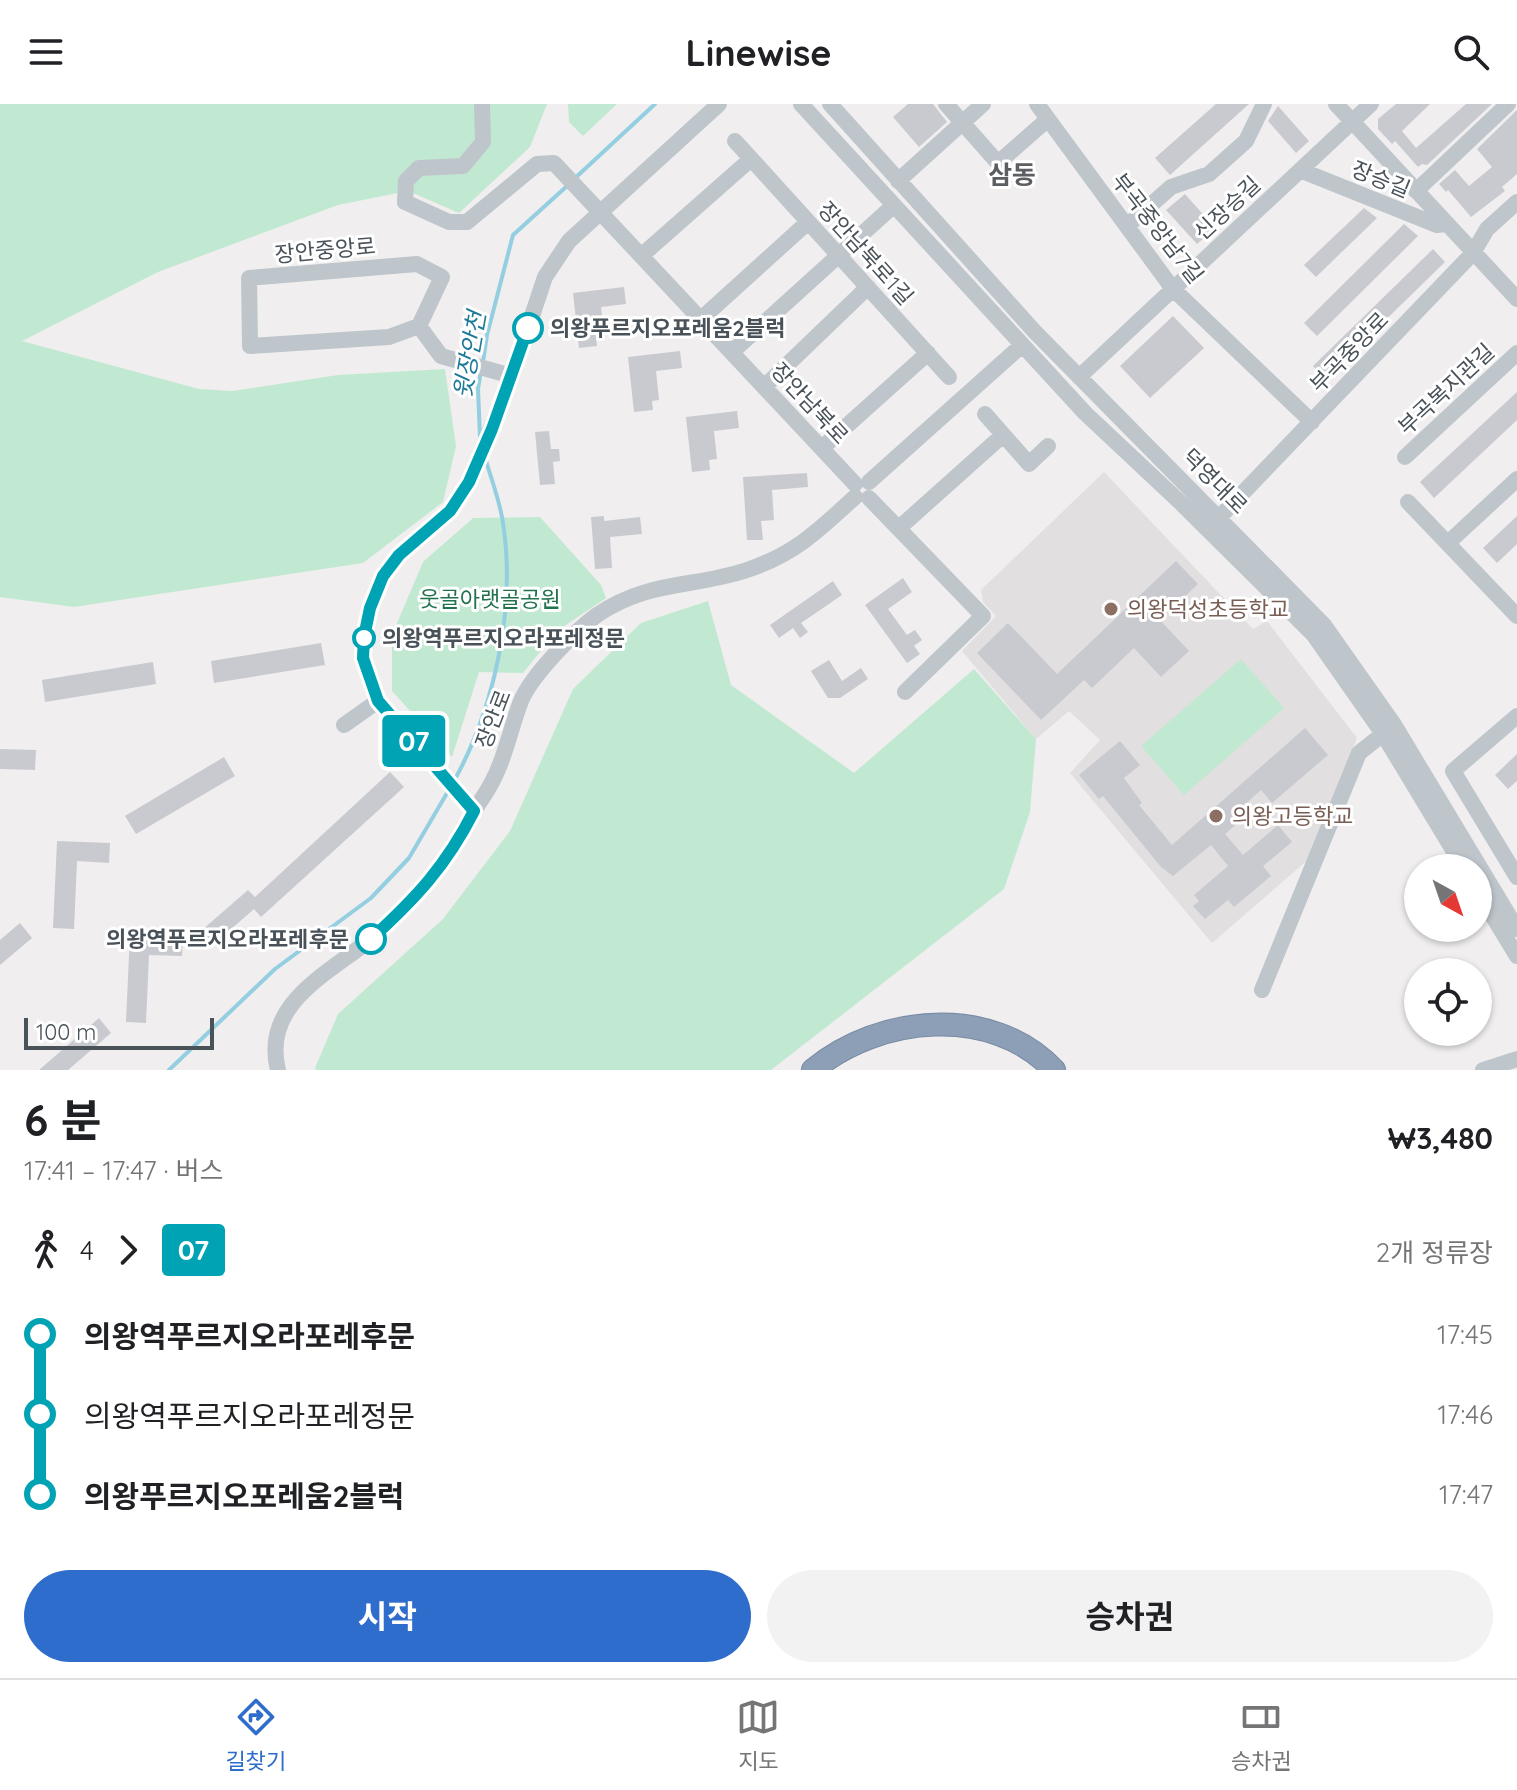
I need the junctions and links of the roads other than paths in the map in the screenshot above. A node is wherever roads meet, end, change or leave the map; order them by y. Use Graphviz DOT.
graph roads {
  1 [pos="482,104"];
  2 [pos="719,104"];
  3 [pos="801,104"];
  4 [pos="830,104"];
  5 [pos="946,104"];
  6 [pos="983,104"];
  7 [pos="1037,104"];
  8 [pos="1264,104"];
  9 [pos="1336,104"];
  10 [pos="1371,104"];
  11 [pos="1508,104"];
  12 [pos="1048,119"];
  13 [pos="1352,122"];
  14 [pos="962,123"];
  15 [pos="735,141"];
  16 [pos="751,159"];
  17 [pos="1300,170"];
  18 [pos="898,181"];
  19 [pos="1416,191"];
  20 [pos="1517,202"];
  21 [pos="893,206"];
  22 [pos="601,213"];
  23 [pos="808,222"];
  24 [pos="1446,224"];
  25 [pos="1127,226"];
  26 [pos="1473,253"];
  27 [pos="838,254"];
  28 [pos="641,256"];
  29 [pos="868,287"];
  30 [pos="1173,289"];
  31 [pos="1517,299"];
  32 [pos="701,319"];
  33 [pos="419,326"];
  34 [pos="1021,346"];
  35 [pos="732,352"];
  36 [pos="928,353"];
  37 [pos="1517,353"];
  38 [pos="512,376"];
  39 [pos="949,377"];
  40 [pos="1079,377"];
  41 [pos="764,387"];
  42 [pos="985,414"];
  43 [pos="1312,422"];
  44 [pos="1003,435"];
  45 [pos="1048,446"];
  46 [pos="822,448"];
  47 [pos="1405,457"];
  48 [pos="1517,479"];
  49 [pos="862,490"];
  50 [pos="1408,502"];
  51 [pos="1214,524"];
  52 [pos="899,528"];
  53 [pos="1448,543"];
  54 [pos="1515,610"];
  55 [pos="905,692"];
  56 [pos="378,701"];
  57 [pos="1517,716"];
  58 [pos="344,725"];
  59 [pos="1383,734"];
  60 [pos="469,805"];
  61 [pos="1510,850"];
  62 [pos="1456,854"];
  63 [pos="1517,877"];
  64 [pos="1492,915"];
  65 [pos="1517,929"];
  66 [pos="1517,956"];
  67 [pos="1262,990"];
  68 [pos="1517,1059"];
  69 [pos="278,1070"];
  70 [pos="813,1070"];
  71 [pos="836,1070"];
  72 [pos="1039,1070"];
  73 [pos="1054,1070"];
  74 [pos="1483,1070"];
  1 -- 22 [label="street, 장안남북로"];
  2 -- 22 [label="street"];
  3 -- 21 [label="street, 덕영대로"];
  4 -- 18 [label="street, 덕영대로"];
  5 -- 14 [label="street"];
  6 -- 14 [label="street"];
  7 -- 12 [label="street, 부곡중앙남7길"];
  8 -- 25 [label="street"];
  9 -- 13 [label="street, 장승길"];
  10 -- 13 [label="street, 신장승길"];
  11 -- 19 [label="street"];
  12 -- 14 [label="street"];
  12 -- 25 [label="street, 부곡중앙남7길"];
  13 -- 17 [label="street, 신장승길"];
  13 -- 19 [label="street, 장승길"];
  14 -- 18 [label="street"];
  15 -- 16 [label="street, 장안남북로1길"];
  16 -- 23 [label="street, 장안남북로1길"];
  16 -- 28 [label="street"];
  17 -- 24 [label="street, 장승길"];
  17 -- 30 [label="street, 신장승길"];
  18 -- 40 [label="street, 덕영대로"];
  19 -- 24 [label="street, 장승길"];
  20 -- 26 [label="street, 부곡중앙로"];
  21 -- 27 [label="street"];
  21 -- 34 [label="street, 덕영대로"];
  22 -- 28 [label="street, 장안남북로"];
  22 -- 38 [label="street"];
  23 -- 27 [label="street, 장안남북로1길"];
  23 -- 32 [label="street"];
  24 -- 26 [label="street, 장승길"];
  25 -- 30 [label="street, 부곡중앙남7길"];
  26 -- 31 [label="street"];
  26 -- 43 [label="street, 부곡중앙로"];
  27 -- 29 [label="street, 장안남북로1길"];
  27 -- 35 [label="street"];
  28 -- 32 [label="street, 장안남북로"];
  29 -- 36 [label="street, 장안남북로1길"];
  29 -- 41 [label="street"];
  30 -- 40 [label="street, 신장승길"];
  30 -- 43 [label="street, 부곡중앙남7길"];
  32 -- 35 [label="street, 장안남북로"];
  33 -- 33 [label="street, 장안중앙로"];
  33 -- 38 [label="street"];
  34 -- 49 [label="street, 장안로"];
  34 -- 51 [label="street, 덕영대로"];
  35 -- 41 [label="street, 장안남북로"];
  36 -- 39 [label="street, 장안남북로1길"];
  36 -- 46 [label="street"];
  37 -- 47 [label="street, 부곡복지관길"];
  38 -- 56 [label="street"];
  40 -- 51 [label="street, 덕영대로"];
  41 -- 46 [label="street, 장안남북로"];
  42 -- 44 [label="street"];
  43 -- 51 [label="street, 부곡중앙로"];
  44 -- 45 [label="street"];
  44 -- 52 [label="street"];
  46 -- 49 [label="street, 장안남북로"];
  48 -- 53 [label="street"];
  49 -- 52 [label="street, 장안남북로"];
  49 -- 60 [label="street, 장안로"];
  50 -- 53 [label="street"];
  51 -- 59 [label="street, 덕영대로"];
  51 -- 65 [label="street, 덕영대로"];
  52 -- 55 [label="street, 장안남북로"];
  53 -- 54 [label="street"];
  56 -- 58 [label="street"];
  56 -- 60 [label="street"];
  57 -- 61 [label="street"];
  59 -- 62 [label="street, 덕영대로"];
  59 -- 67 [label="street"];
  60 -- 69 [label="street, 장안로"];
  61 -- 63 [label="street"];
  64 -- 66 [label="street"];
  68 -- 74 [label="street"];
  70 -- 73 [label="highway"];
  71 -- 72 [label="highway"];
}
